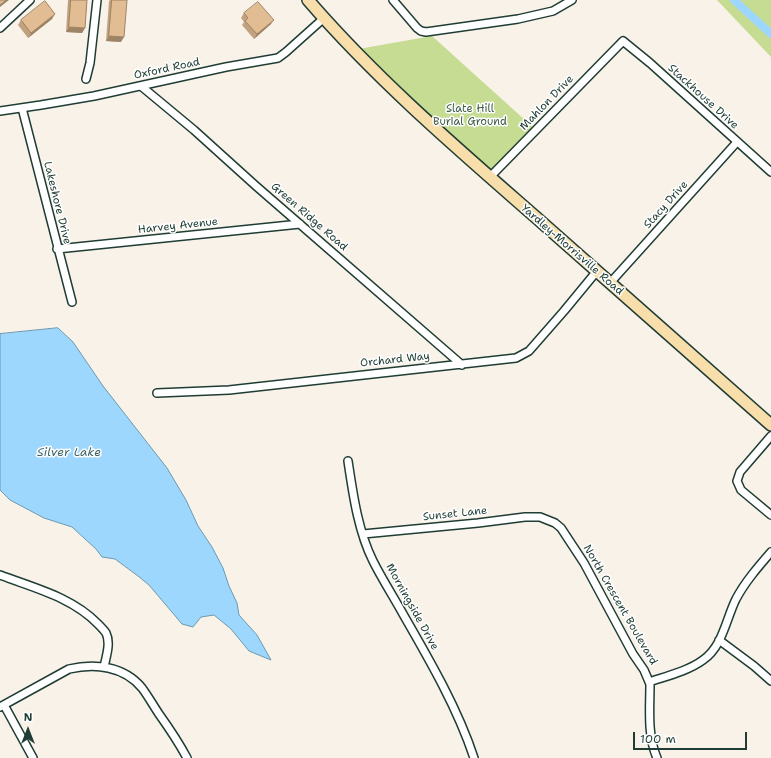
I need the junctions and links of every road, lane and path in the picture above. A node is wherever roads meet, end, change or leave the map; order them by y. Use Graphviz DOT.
graph roads {
  1 [pos="30,0"];
  2 [pos="97,0"];
  3 [pos="308,0"];
  4 [pos="393,0"];
  5 [pos="572,0"];
  6 [pos="324,18"];
  7 [pos="0,28"];
  8 [pos="620,45"];
  9 [pos="86,79"];
  10 [pos="141,86"];
  11 [pos="22,108"];
  12 [pos="0,111"];
  13 [pos="737,142"];
  14 [pos="771,172"];
  15 [pos="490,177"];
  16 [pos="300,224"];
  17 [pos="57,249"];
  18 [pos="597,271"];
  19 [pos="610,283"];
  20 [pos="72,302"];
  21 [pos="462,365"];
  22 [pos="157,393"];
  23 [pos="771,425"];
  24 [pos="771,436"];
  25 [pos="348,461"];
  26 [pos="771,515"];
  27 [pos="549,520"];
  28 [pos="363,534"];
  29 [pos="771,552"];
  30 [pos="0,575"];
  31 [pos="720,640"];
  32 [pos="104,666"];
  33 [pos="771,681"];
  34 [pos="649,682"];
  35 [pos="2,706"];
  36 [pos="33,758"];
  37 [pos="187,758"];
  38 [pos="474,758"];
  39 [pos="657,758"];
  1 -- 7 [label="street"];
  2 -- 9 [label="street"];
  3 -- 6 [label="main road, Yardley-Morrisville Road"];
  4 -- 5 [label="street"];
  6 -- 10 [label="street, Oxford Road"];
  6 -- 15 [label="main road, Yardley-Morrisville Road"];
  8 -- 13 [label="street, Stackhouse Drive"];
  8 -- 15 [label="street, Mahlon Drive"];
  10 -- 11 [label="street, Oxford Road"];
  10 -- 16 [label="street, Green Ridge Road"];
  11 -- 12 [label="street, Oxford Road"];
  11 -- 17 [label="street, Lakeshore Drive"];
  13 -- 14 [label="street, Stackhouse Drive"];
  13 -- 19 [label="street, Stacy Drive"];
  15 -- 18 [label="main road, Yardley-Morrisville Road"];
  16 -- 17 [label="street, Harvey Avenue"];
  16 -- 21 [label="street, Green Ridge Road"];
  17 -- 20 [label="street, Lakeshore Drive"];
  18 -- 19 [label="main road, Yardley-Morrisville Road"];
  18 -- 21 [label="street, Orchard Way"];
  19 -- 23 [label="main road, Yardley-Morrisville Road"];
  21 -- 22 [label="street, Orchard Way"];
  24 -- 26 [label="street"];
  25 -- 28 [label="street, Morningside Drive"];
  27 -- 28 [label="street, Sunset Lane"];
  27 -- 34 [label="street, North Crescent Boulevard"];
  28 -- 38 [label="street, Morningside Drive"];
  29 -- 31 [label="street"];
  30 -- 32 [label="street"];
  31 -- 33 [label="street"];
  31 -- 34 [label="street"];
  32 -- 35 [label="street"];
  32 -- 37 [label="street"];
  34 -- 39 [label="street, North Crescent Boulevard"];
  35 -- 36 [label="street"];
}
